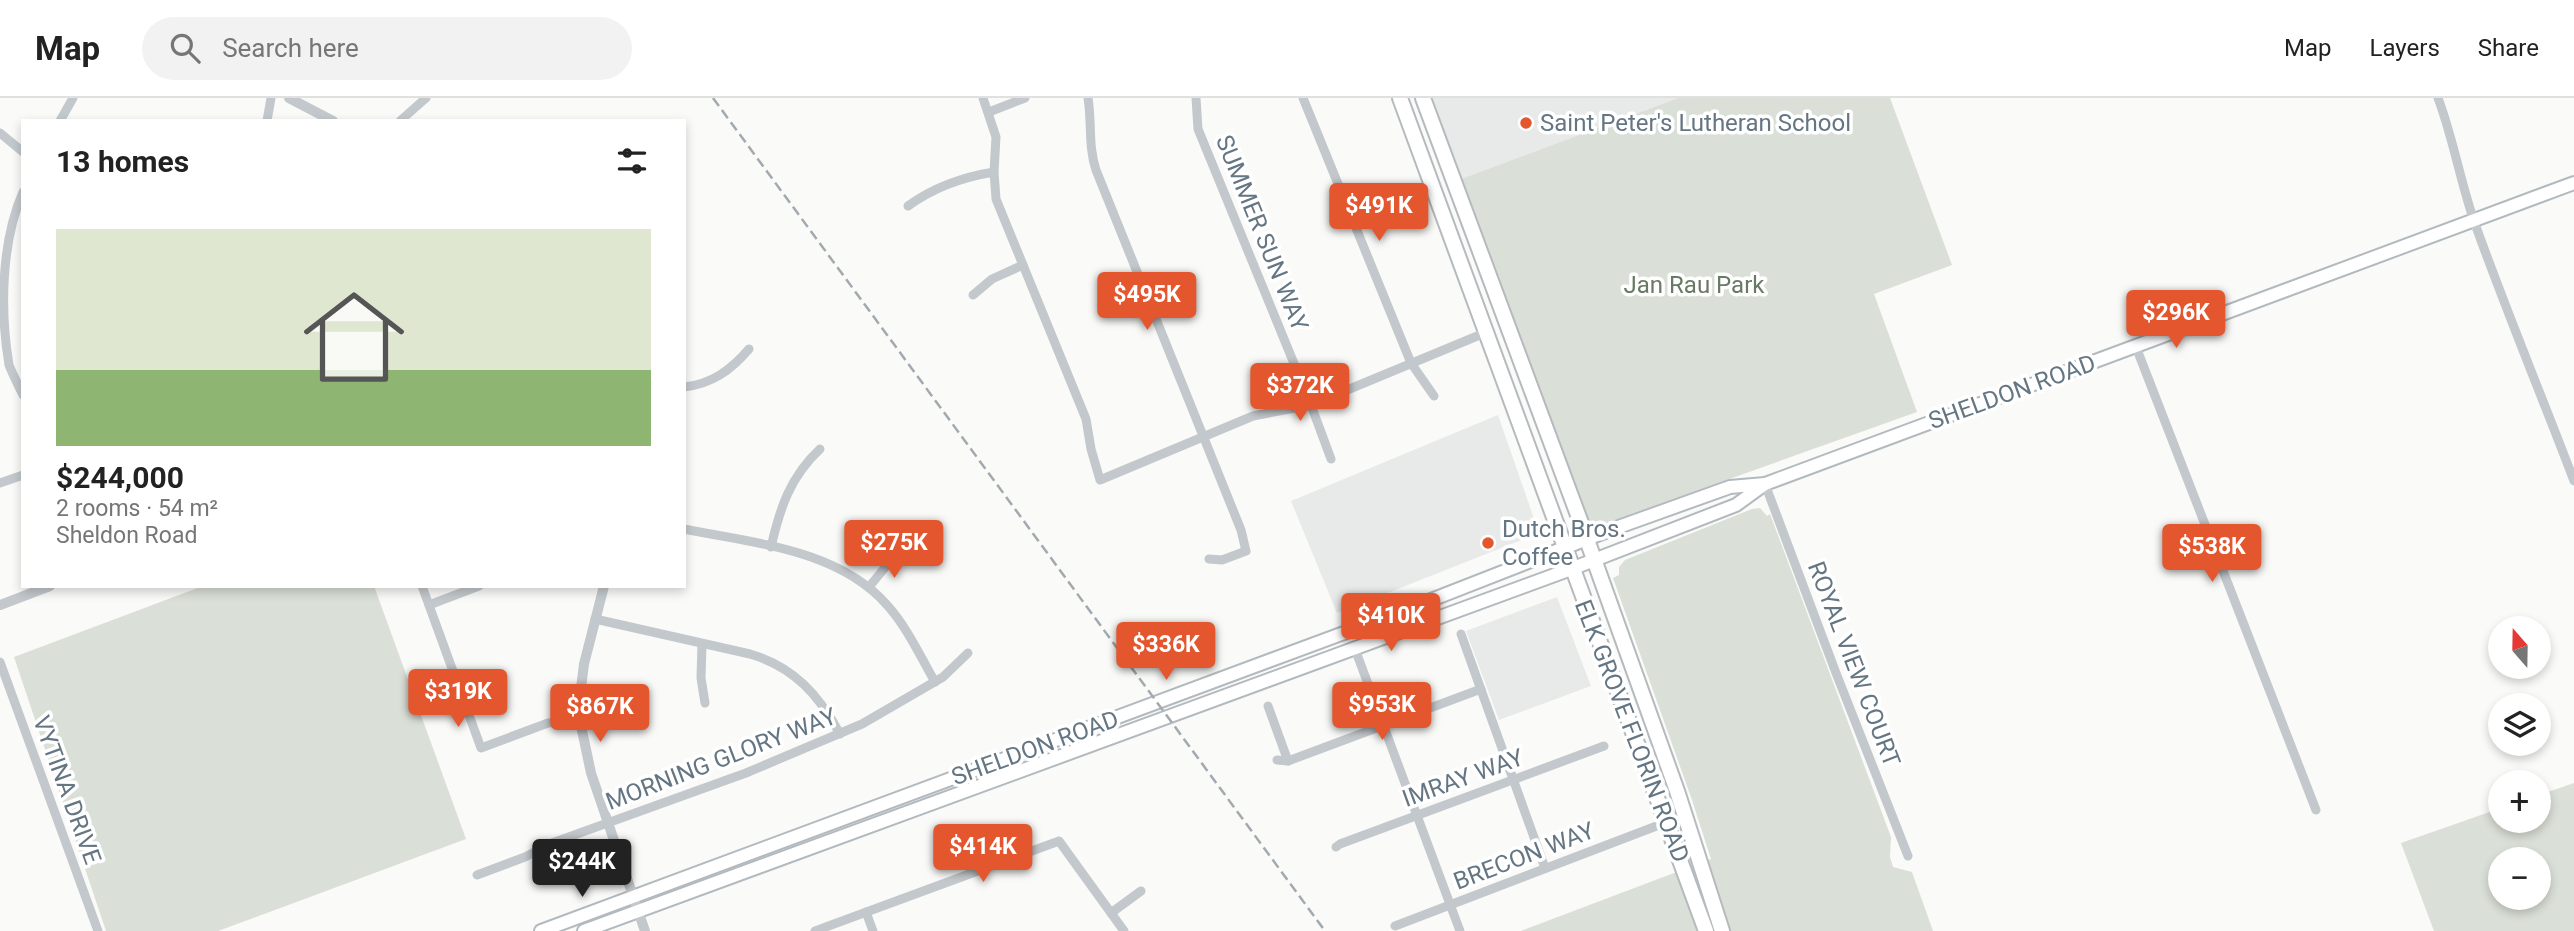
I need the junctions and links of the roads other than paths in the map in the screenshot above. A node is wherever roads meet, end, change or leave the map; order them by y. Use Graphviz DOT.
graph roads {
  1 [pos="73,98"];
  2 [pos="271,98"];
  3 [pos="289,98"];
  4 [pos="426,98"];
  5 [pos="984,98"];
  6 [pos="1025,98"];
  7 [pos="1088,98"];
  8 [pos="1196,98"];
  9 [pos="1303,98"];
  10 [pos="1400,98"];
  11 [pos="1423,98"];
  12 [pos="2438,98"];
  13 [pos="989,112"];
  14 [pos="61,119"];
  15 [pos="267,119"];
  16 [pos="329,119"];
  17 [pos="402,119"];
  18 [pos="0,134"];
  19 [pos="21,150"];
  20 [pos="994,172"];
  21 [pos="2574,183"];
  22 [pos="908,205"];
  23 [pos="19,211"];
  24 [pos="2474,220"];
  25 [pos="1023,265"];
  26 [pos="974,295"];
  27 [pos="1487,332"];
  28 [pos="2136,347"];
  29 [pos="748,349"];
  30 [pos="1411,363"];
  31 [pos="5,366"];
  32 [pos="686,387"];
  33 [pos="21,392"];
  34 [pos="1434,396"];
  35 [pos="1311,405"];
  36 [pos="1205,436"];
  37 [pos="820,449"];
  38 [pos="1331,459"];
  39 [pos="21,476"];
  40 [pos="2574,481"];
  41 [pos="0,484"];
  42 [pos="1765,484"];
  43 [pos="686,528"];
  44 [pos="1586,541"];
  45 [pos="771,547"];
  46 [pos="1564,549"];
  47 [pos="896,554"];
  48 [pos="1209,559"];
  49 [pos="1593,560"];
  50 [pos="1571,569"];
  51 [pos="869,587"];
  52 [pos="45,588"];
  53 [pos="423,588"];
  54 [pos="474,588"];
  55 [pos="604,588"];
  56 [pos="0,605"];
  57 [pos="429,605"];
  58 [pos="1395,614"];
  59 [pos="596,619"];
  60 [pos="1461,635"];
  61 [pos="702,644"];
  62 [pos="1355,649"];
  63 [pos="968,653"];
  64 [pos="1322,661"];
  65 [pos="0,662"];
  66 [pos="935,682"];
  67 [pos="1481,689"];
  68 [pos="705,703"];
  69 [pos="1268,706"];
  70 [pos="580,721"];
  71 [pos="1384,725"];
  72 [pos="840,734"];
  73 [pos="1604,746"];
  74 [pos="1513,780"];
  75 [pos="2316,810"];
  76 [pos="1417,815"];
  77 [pos="1667,822"];
  78 [pos="608,824"];
  79 [pos="1692,839"];
  80 [pos="1336,847"];
  81 [pos="1908,856"];
  82 [pos="1545,868"];
  83 [pos="477,875"];
  84 [pos="1141,891"];
  85 [pos="633,898"];
  86 [pos="1450,905"];
  87 [pos="638,911"];
  88 [pos="866,912"];
  89 [pos="1111,913"];
  90 [pos="1395,926"];
  91 [pos="98,931"];
  92 [pos="541,931"];
  93 [pos="584,931"];
  94 [pos="645,931"];
  95 [pos="815,931"];
  96 [pos="873,931"];
  97 [pos="1124,931"];
  98 [pos="1460,931"];
  99 [pos="1706,931"];
  100 [pos="1722,931"];
  1 -- 14 [label="street"];
  2 -- 15 [label="street"];
  3 -- 16 [label="street"];
  4 -- 17 [label="street"];
  5 -- 13 [label="street"];
  6 -- 13 [label="street"];
  7 -- 36 [label="street"];
  8 -- 35 [label="street, SUMMER SUN WAY"];
  9 -- 30 [label="street"];
  10 -- 27 [label="main road, ELK GROVE FLORIN ROAD"];
  11 -- 44 [label="main road, ELK GROVE FLORIN ROAD"];
  12 -- 24 [label="street"];
  13 -- 20 [label="street"];
  18 -- 19 [label="street"];
  20 -- 22 [label="street"];
  20 -- 25 [label="street"];
  21 -- 24 [label="main road, SHELDON ROAD"];
  23 -- 31 [label="street"];
  24 -- 28 [label="main road, SHELDON ROAD"];
  24 -- 40 [label="street"];
  25 -- 26 [label="street"];
  25 -- 36 [label="street"];
  27 -- 30 [label="street"];
  27 -- 46 [label="main road, ELK GROVE FLORIN ROAD"];
  28 -- 42 [label="main road, SHELDON ROAD"];
  28 -- 75 [label="street"];
  29 -- 32 [label="street"];
  30 -- 34 [label="street"];
  30 -- 35 [label="street"];
  31 -- 33 [label="street"];
  35 -- 36 [label="street"];
  35 -- 38 [label="street, SUMMER SUN WAY"];
  36 -- 48 [label="street"];
  37 -- 45 [label="street"];
  39 -- 41 [label="street"];
  42 -- 44 [label="main road, SHELDON ROAD"];
  42 -- 49 [label="main road, SHELDON ROAD"];
  42 -- 81 [label="street, ROYAL VIEW COURT"];
  43 -- 45 [label="street"];
  44 -- 46 [label="main road, SHELDON ROAD"];
  44 -- 49 [label="main road, ELK GROVE FLORIN ROAD"];
  45 -- 51 [label="street"];
  46 -- 50 [label="main road, ELK GROVE FLORIN ROAD"];
  46 -- 58 [label="main road, SHELDON ROAD"];
  47 -- 51 [label="street"];
  49 -- 50 [label="main road, SHELDON ROAD"];
  49 -- 79 [label="main road, ELK GROVE FLORIN ROAD"];
  50 -- 62 [label="main road, SHELDON ROAD"];
  50 -- 77 [label="main road, ELK GROVE FLORIN ROAD"];
  51 -- 66 [label="street"];
  52 -- 56 [label="street"];
  53 -- 57 [label="street"];
  54 -- 57 [label="street"];
  55 -- 59 [label="street"];
  57 -- 70 [label="street"];
  58 -- 64 [label="main road"];
  58 -- 85 [label="main road, SHELDON ROAD"];
  59 -- 61 [label="street"];
  59 -- 70 [label="street"];
  60 -- 67 [label="street"];
  61 -- 68 [label="street"];
  61 -- 72 [label="street"];
  62 -- 64 [label="main road, SHELDON ROAD"];
  62 -- 71 [label="street"];
  63 -- 66 [label="street, MORNING GLORY WAY"];
  64 -- 87 [label="main road, SHELDON ROAD"];
  65 -- 91 [label="street, VYTINA DRIVE"];
  66 -- 72 [label="street, MORNING GLORY WAY"];
  67 -- 71 [label="street"];
  67 -- 74 [label="street"];
  69 -- 71 [label="street"];
  70 -- 78 [label="street"];
  71 -- 76 [label="street"];
  72 -- 78 [label="street, MORNING GLORY WAY"];
  73 -- 74 [label="street, IMRAY WAY"];
  74 -- 76 [label="street, IMRAY WAY"];
  74 -- 82 [label="street"];
  76 -- 80 [label="street, IMRAY WAY"];
  76 -- 86 [label="street"];
  77 -- 79 [label="main road"];
  77 -- 82 [label="street, BRECON WAY"];
  77 -- 99 [label="main road, ELK GROVE FLORIN ROAD"];
  78 -- 83 [label="street, MORNING GLORY WAY"];
  78 -- 85 [label="street"];
  79 -- 100 [label="main road, ELK GROVE FLORIN ROAD"];
  82 -- 86 [label="street, BRECON WAY"];
  84 -- 89 [label="street"];
  85 -- 87 [label="street"];
  85 -- 92 [label="main road, SHELDON ROAD"];
  86 -- 90 [label="street, BRECON WAY"];
  86 -- 98 [label="street"];
  87 -- 93 [label="main road, SHELDON ROAD"];
  87 -- 94 [label="street"];
  88 -- 89 [label="street"];
  88 -- 95 [label="street"];
  88 -- 96 [label="street"];
  89 -- 97 [label="street"];
}
